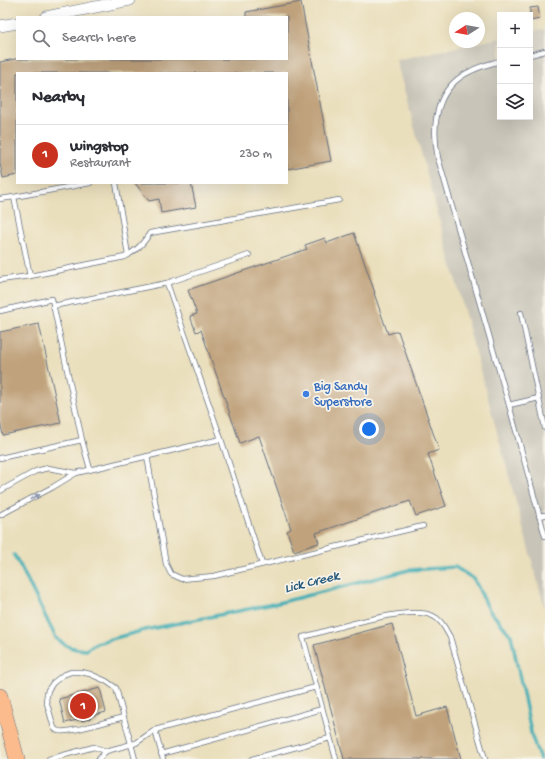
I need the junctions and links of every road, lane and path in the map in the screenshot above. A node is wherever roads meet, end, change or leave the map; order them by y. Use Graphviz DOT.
graph roads {
  1 [pos="130,0"];
  2 [pos="51,16"];
  3 [pos="16,23"];
  4 [pos="0,26"];
  5 [pos="545,51"];
  6 [pos="533,54"];
  7 [pos="497,62"];
  8 [pos="85,184"];
  9 [pos="116,184"];
  10 [pos="14,197"];
  11 [pos="0,199"];
  12 [pos="339,200"];
  13 [pos="128,255"];
  14 [pos="248,255"];
  15 [pos="30,276"];
  16 [pos="0,280"];
  17 [pos="167,283"];
  18 [pos="53,306"];
  19 [pos="0,311"];
  20 [pos="521,313"];
  21 [pos="539,398"];
  22 [pos="509,405"];
  23 [pos="545,428"];
  24 [pos="221,439"];
  25 [pos="82,440"];
  26 [pos="147,456"];
  27 [pos="0,458"];
  28 [pos="90,469"];
  29 [pos="76,473"];
  30 [pos="0,491"];
  31 [pos="0,515"];
  32 [pos="545,515"];
  33 [pos="539,516"];
  34 [pos="423,526"];
  35 [pos="545,536"];
  36 [pos="262,564"];
  37 [pos="316,686"];
  38 [pos="0,696"];
  39 [pos="322,709"];
  40 [pos="124,716"];
  41 [pos="155,730"];
  42 [pos="330,738"];
  43 [pos="131,744"];
  44 [pos="106,751"];
  45 [pos="161,754"];
  46 [pos="17,759"];
  47 [pos="49,759"];
  48 [pos="99,759"];
  49 [pos="135,759"];
  50 [pos="163,759"];
  51 [pos="252,759"];
  52 [pos="336,759"];
  53 [pos="485,759"];
  1 -- 2 [label="street"];
  3 -- 4 [label="street"];
  5 -- 6 [label="lane"];
  7 -- 22 [label="lane"];
  8 -- 10 [label="lane"];
  9 -- 13 [label="lane"];
  10 -- 11 [label="lane"];
  10 -- 15 [label="lane"];
  12 -- 13 [label="lane"];
  13 -- 15 [label="lane"];
  14 -- 17 [label="lane"];
  15 -- 16 [label="lane"];
  17 -- 18 [label="lane"];
  17 -- 24 [label="lane"];
  18 -- 19 [label="lane"];
  18 -- 25 [label="lane"];
  20 -- 21 [label="lane"];
  21 -- 22 [label="lane"];
  21 -- 23 [label="lane"];
  22 -- 33 [label="lane"];
  24 -- 26 [label="lane"];
  24 -- 36 [label="lane"];
  25 -- 27 [label="lane"];
  25 -- 28 [label="lane"];
  26 -- 28 [label="lane"];
  26 -- 36 [label="lane"];
  28 -- 29 [label="lane"];
  29 -- 30 [label="lane"];
  31 -- 29 [label="lane, one-way"];
  32 -- 33 [label="lane"];
  33 -- 35 [label="lane"];
  34 -- 36 [label="lane"];
  37 -- 39 [label="lane"];
  37 -- 41 [label="lane"];
  37 -- 53 [label="lane"];
  38 -- 46 [label="main road"];
  39 -- 42 [label="lane"];
  39 -- 45 [label="lane"];
  40 -- 40 [label="lane"];
  40 -- 43 [label="lane"];
  41 -- 43 [label="lane"];
  41 -- 45 [label="lane"];
  42 -- 51 [label="lane"];
  42 -- 52 [label="lane"];
  43 -- 44 [label="lane"];
  43 -- 49 [label="lane"];
  44 -- 47 [label="lane"];
  44 -- 48 [label="lane"];
  45 -- 50 [label="lane"];
}
